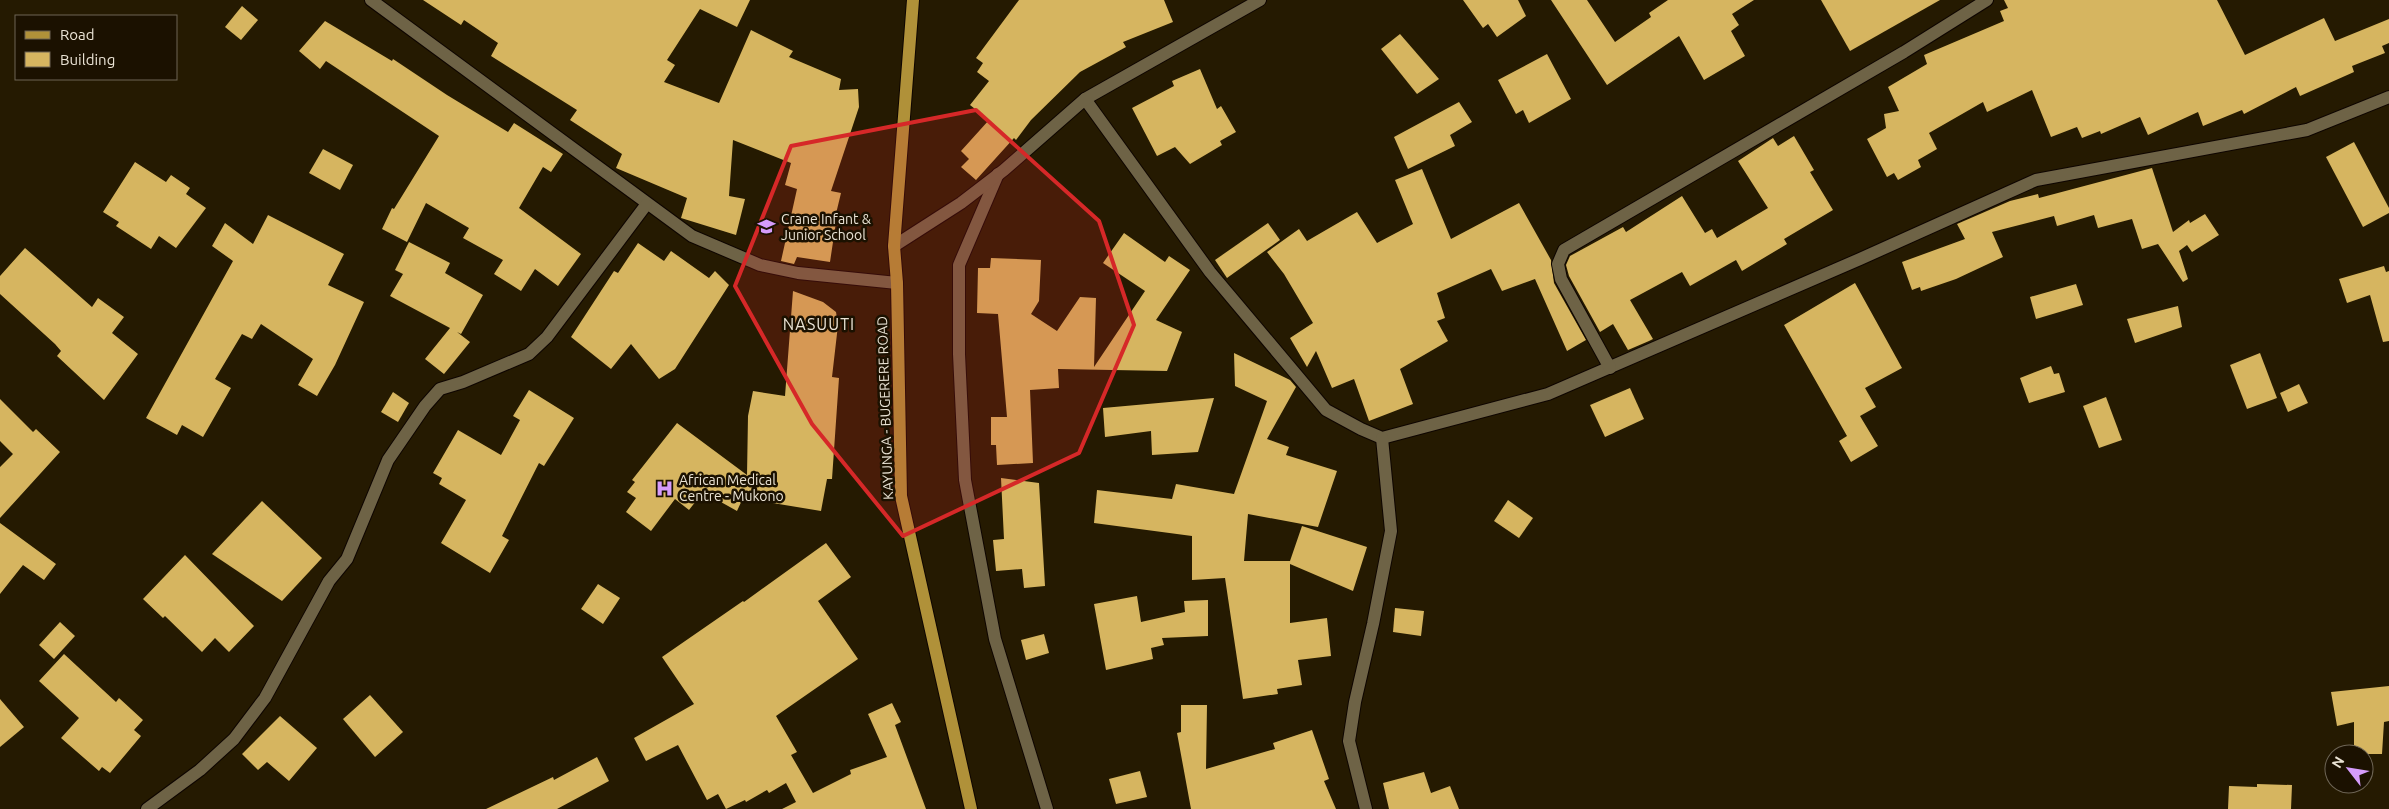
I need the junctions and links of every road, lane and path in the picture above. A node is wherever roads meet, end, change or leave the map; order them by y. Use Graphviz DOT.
graph roads {
  1 [pos="371,0"];
  2 [pos="912,0"];
  3 [pos="1260,0"];
  4 [pos="1987,0"];
  5 [pos="2389,97"];
  6 [pos="1085,99"];
  7 [pos="998,174"];
  8 [pos="646,205"];
  9 [pos="894,246"];
  10 [pos="897,284"];
  11 [pos="1610,368"];
  12 [pos="1382,438"];
  13 [pos="147,809"];
  14 [pos="972,809"];
  15 [pos="1047,809"];
  16 [pos="1366,809"];
  1 -- 8 [label="street"];
  2 -- 9 [label="main road, KAYUNGA - BUGERERE ROAD"];
  3 -- 6 [label="street"];
  4 -- 11 [label="street"];
  5 -- 11 [label="street"];
  6 -- 7 [label="street"];
  6 -- 12 [label="street"];
  7 -- 9 [label="street"];
  7 -- 15 [label="street"];
  8 -- 10 [label="street"];
  8 -- 13 [label="street"];
  9 -- 10 [label="main road, KAYUNGA - BUGERERE ROAD"];
  10 -- 14 [label="main road, KAYUNGA - BUGERERE ROAD"];
  11 -- 12 [label="street"];
  12 -- 16 [label="street"];
}
